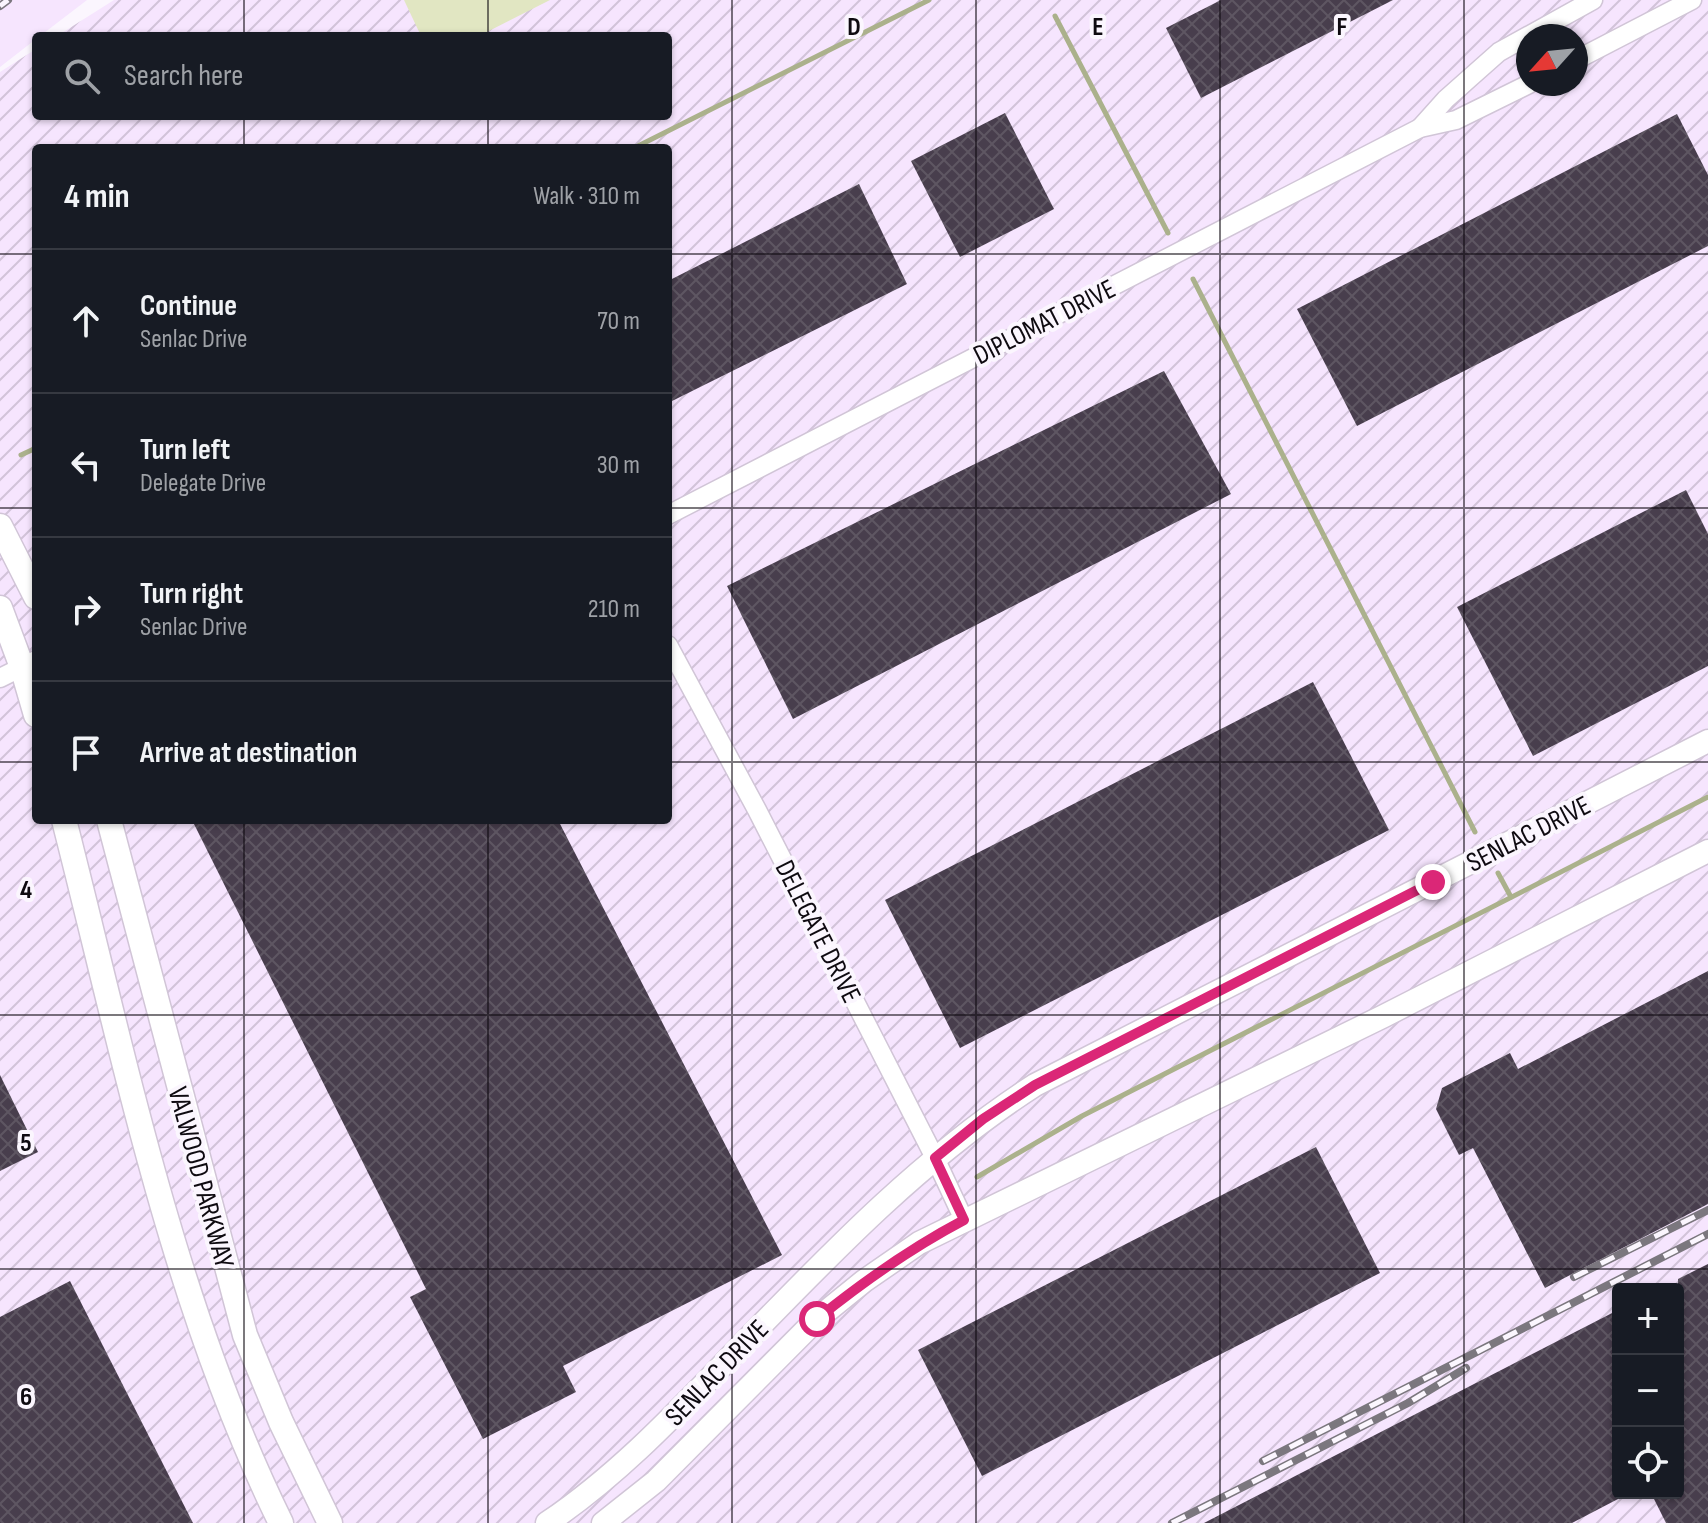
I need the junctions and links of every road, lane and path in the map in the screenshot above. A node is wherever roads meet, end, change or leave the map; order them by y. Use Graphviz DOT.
graph roads {
  1 [pos="1593,0"];
  2 [pos="1692,0"];
  3 [pos="1588,54"];
  4 [pos="1516,90"];
  5 [pos="1420,128"];
  6 [pos="672,513"];
  7 [pos="0,526"];
  8 [pos="32,589"];
  9 [pos="0,608"];
  10 [pos="672,652"];
  11 [pos="29,663"];
  12 [pos="0,678"];
  13 [pos="32,685"];
  14 [pos="1708,741"];
  15 [pos="65,824"];
  16 [pos="110,824"];
  17 [pos="1708,851"];
  18 [pos="138,1021"];
  19 [pos="935,1158"];
  20 [pos="964,1220"];
  21 [pos="257,1365"];
  22 [pos="218,1381"];
  23 [pos="645,1445"];
  24 [pos="669,1468"];
  25 [pos="281,1523"];
  26 [pos="330,1523"];
  27 [pos="547,1523"];
  28 [pos="603,1523"];
  1 -- 5 [label="street, DIPLOMAT DRIVE"];
  2 -- 3 [label="street"];
  4 -- 5 [label="street, DIPLOMAT DRIVE"];
  5 -- 6 [label="street, DIPLOMAT DRIVE"];
  7 -- 8 [label="main road"];
  9 -- 11 [label="main road"];
  10 -- 19 [label="street, DELEGATE DRIVE"];
  11 -- 12 [label="street"];
  11 -- 13 [label="main road"];
  14 -- 19 [label="street, SENLAC DRIVE"];
  15 -- 18 [label="main road, VALWOOD PARKWAY"];
  16 -- 18 [label="main road, VALWOOD PARKWAY"];
  17 -- 20 [label="street, SENLAC DRIVE"];
  18 -- 21 [label="main road, VALWOOD PARKWAY"];
  18 -- 22 [label="main road, VALWOOD PARKWAY"];
  19 -- 20 [label="street, DELEGATE DRIVE"];
  19 -- 23 [label="street, SENLAC DRIVE"];
  20 -- 24 [label="street, SENLAC DRIVE"];
  21 -- 22 [label="main road"];
  21 -- 26 [label="main road, VALWOOD PARKWAY"];
  22 -- 25 [label="main road, VALWOOD PARKWAY"];
  23 -- 24 [label="street"];
  23 -- 27 [label="street, SENLAC DRIVE"];
  24 -- 28 [label="street, SENLAC DRIVE"];
}
